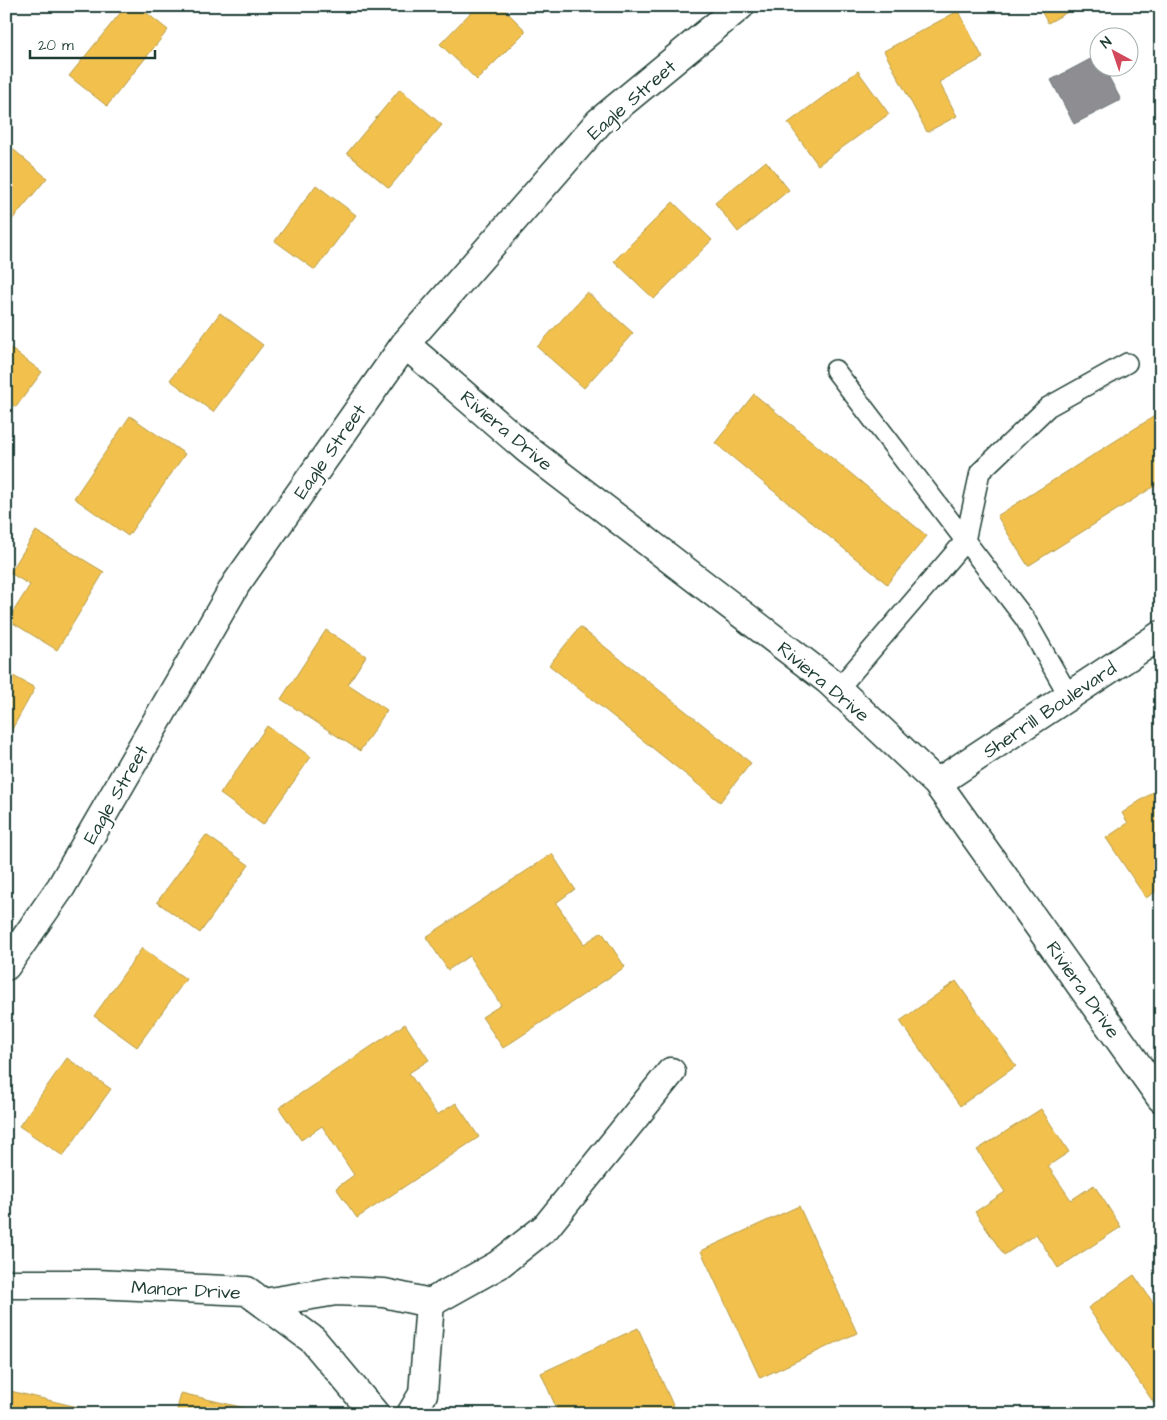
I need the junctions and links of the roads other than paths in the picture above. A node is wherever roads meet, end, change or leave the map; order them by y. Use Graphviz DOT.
graph roads {
  1 [pos="740,6"];
  2 [pos="405,344"];
  3 [pos="1128,363"];
  4 [pos="835,370"];
  5 [pos="965,541"];
  6 [pos="1161,635"];
  7 [pos="838,690"];
  8 [pos="1069,696"];
  9 [pos="938,784"];
  10 [pos="6,966"];
  11 [pos="671,1072"];
  12 [pos="1161,1098"];
  13 [pos="6,1284"];
  14 [pos="264,1303"];
  15 [pos="430,1303"];
  16 [pos="374,1414"];
  17 [pos="411,1414"];
  1 -- 2 [label="street, Eagle Street"];
  2 -- 7 [label="street, Riviera Drive"];
  2 -- 10 [label="street, Eagle Street"];
  3 -- 5 [label="lane"];
  4 -- 5 [label="lane"];
  5 -- 7 [label="lane"];
  5 -- 8 [label="lane"];
  6 -- 8 [label="street, Sherrill Boulevard"];
  7 -- 9 [label="street, Riviera Drive"];
  8 -- 9 [label="street, Sherrill Boulevard"];
  9 -- 12 [label="street, Riviera Drive"];
  11 -- 15 [label="street"];
  13 -- 14 [label="street, Manor Drive"];
  14 -- 15 [label="street"];
  14 -- 16 [label="street, Manor Drive"];
  15 -- 17 [label="street"];
}
